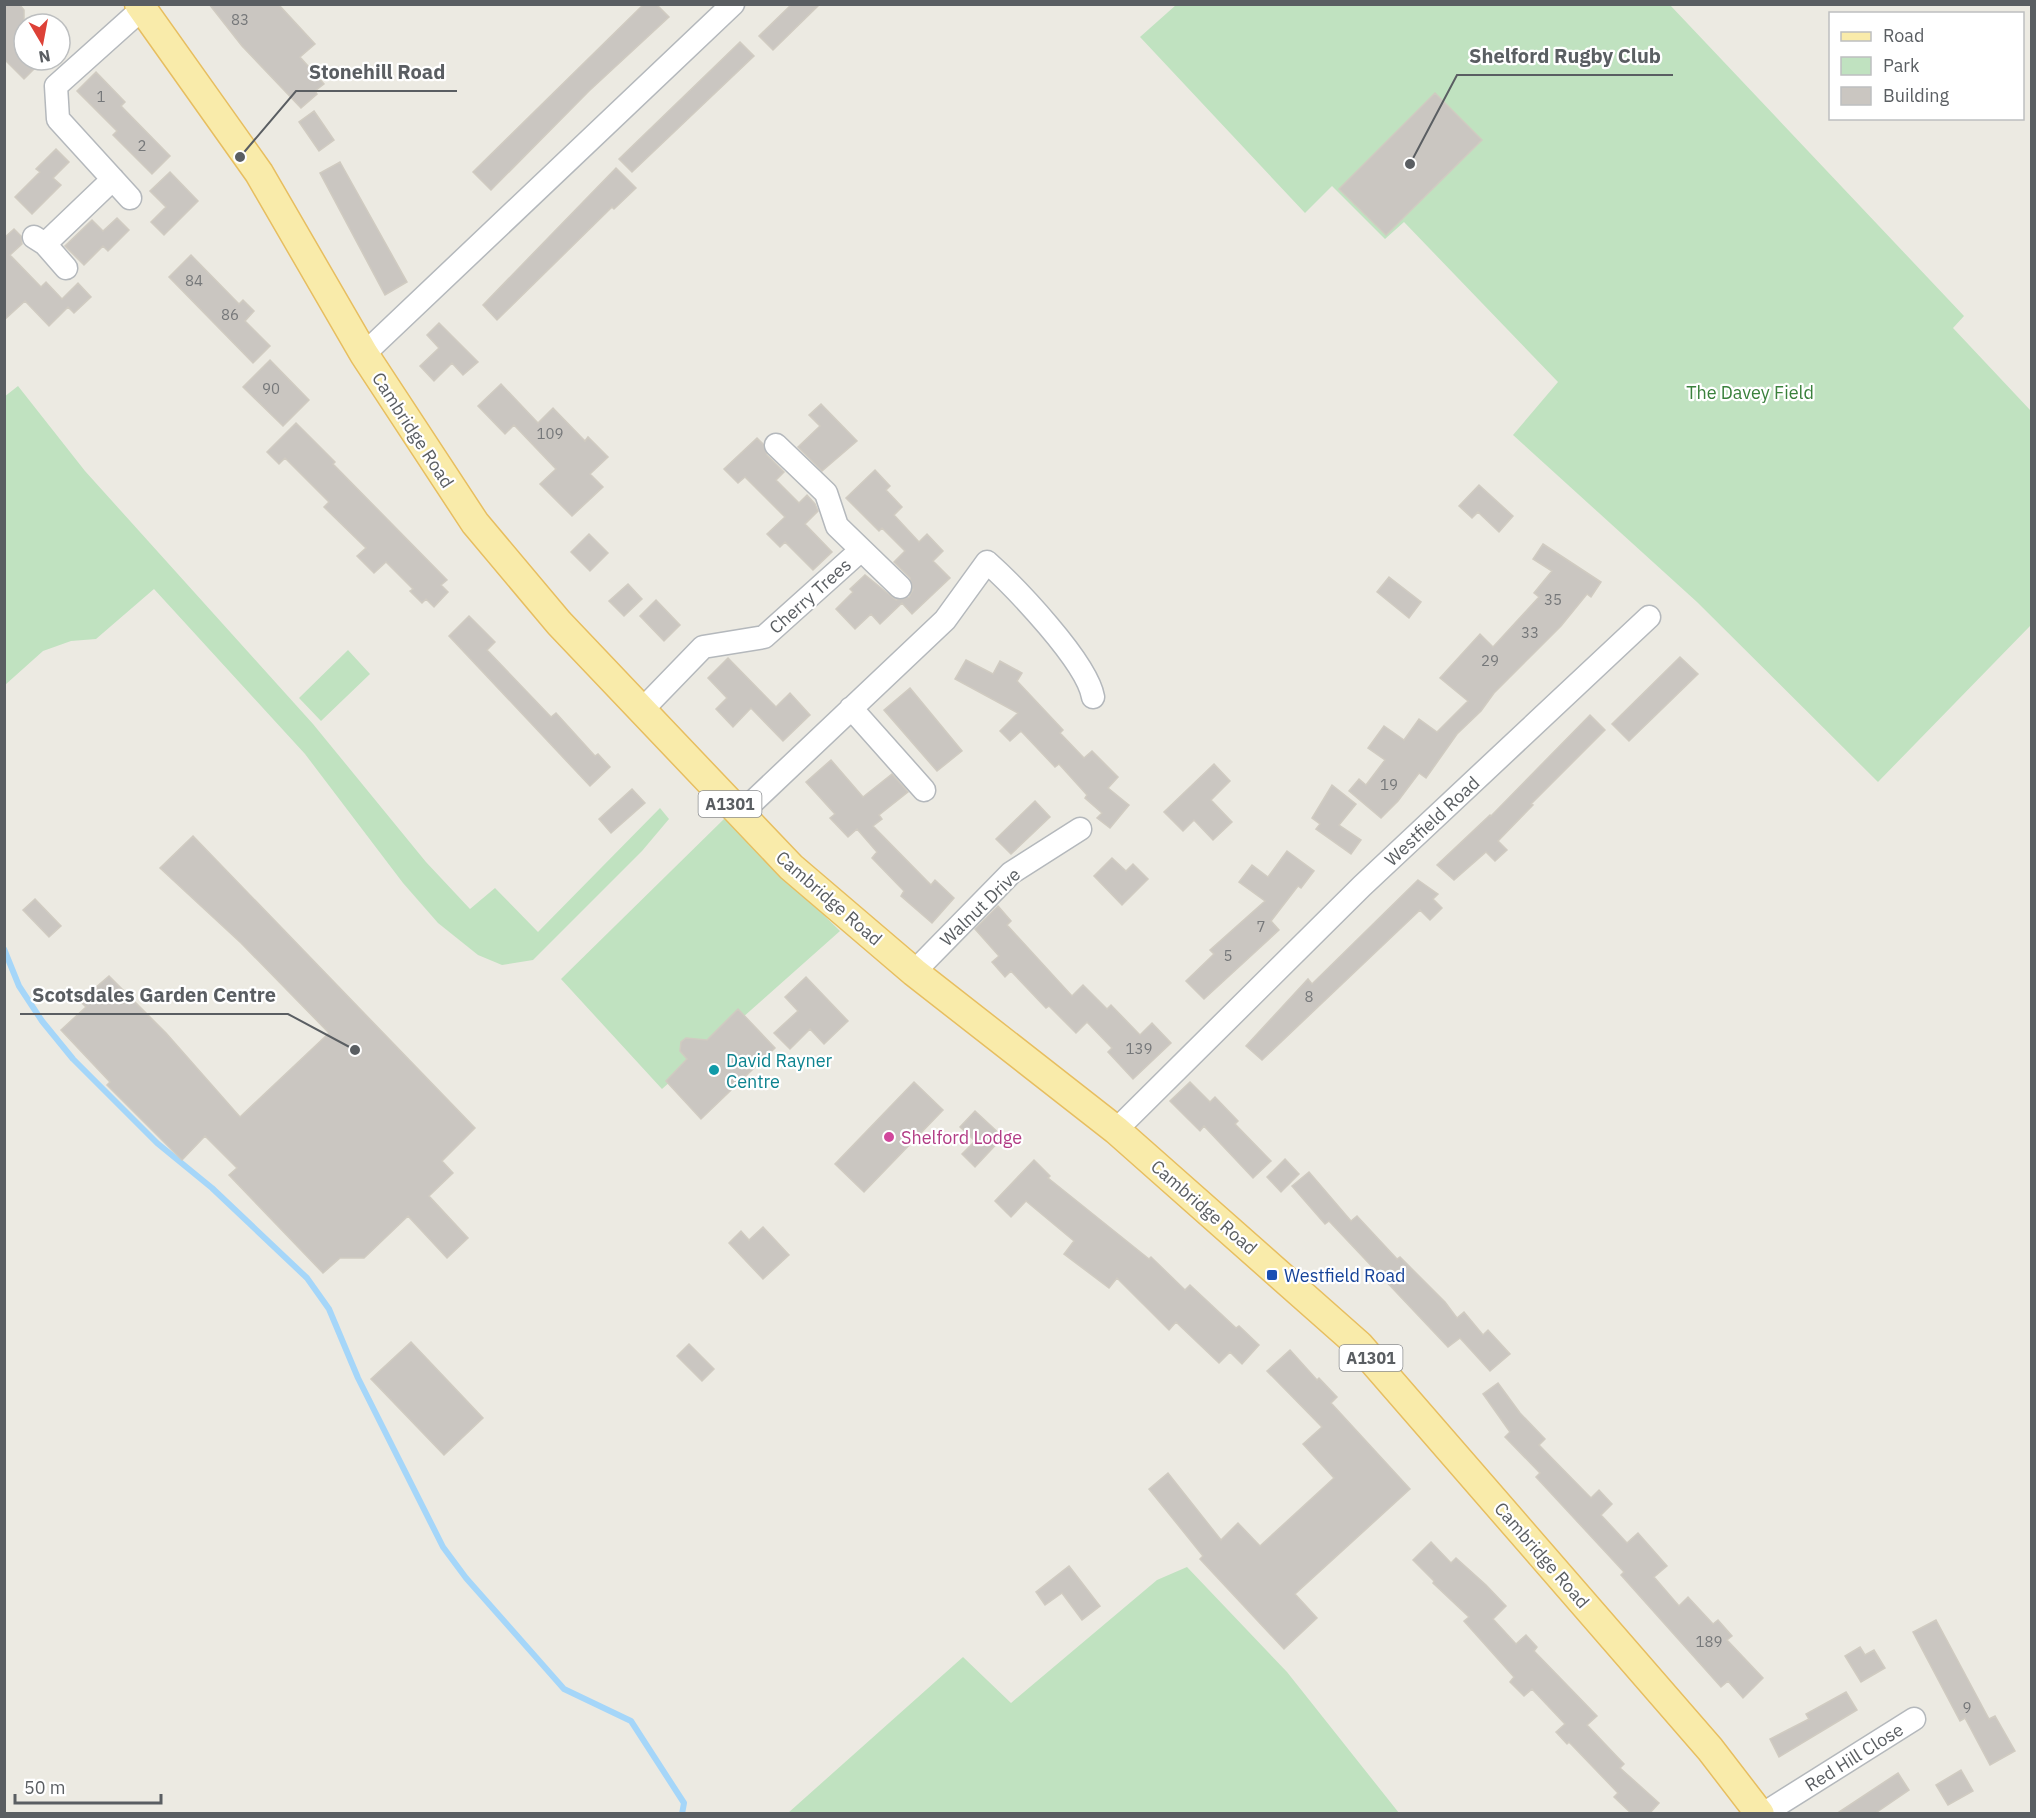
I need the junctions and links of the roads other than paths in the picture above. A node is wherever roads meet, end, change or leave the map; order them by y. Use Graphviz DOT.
graph roads {
  1 [pos="733,4"];
  2 [pos="141,6"];
  3 [pos="113,179"];
  4 [pos="130,198"];
  5 [pos="66,268"];
  6 [pos="364,354"];
  7 [pos="776,445"];
  8 [pos="861,550"];
  9 [pos="900,587"];
  10 [pos="1649,617"];
  11 [pos="1093,697"];
  12 [pos="851,708"];
  13 [pos="641,711"];
  14 [pos="924,790"];
  15 [pos="740,814"];
  16 [pos="1080,829"];
  17 [pos="914,972"];
  18 [pos="1116,1130"];
  19 [pos="1914,1719"];
  20 [pos="1761,1814"];
  1 -- 6 [label="street"];
  2 -- 3 [label="street"];
  2 -- 6 [label="main road, Cambridge Road / A1301"];
  3 -- 4 [label="street"];
  3 -- 5 [label="street"];
  6 -- 13 [label="main road, Cambridge Road / A1301"];
  7 -- 8 [label="street, Cherry Trees"];
  8 -- 9 [label="street, Cherry Trees"];
  8 -- 13 [label="street, Cherry Trees"];
  10 -- 18 [label="street, Westfield Road"];
  11 -- 12 [label="street"];
  12 -- 14 [label="street"];
  12 -- 15 [label="street"];
  13 -- 15 [label="main road, Cambridge Road / A1301"];
  15 -- 17 [label="main road, Cambridge Road / A1301"];
  16 -- 17 [label="street, Walnut Drive"];
  17 -- 18 [label="main road, Cambridge Road / A1301"];
  18 -- 20 [label="main road, Cambridge Road / A1301"];
  19 -- 20 [label="street, Red Hill Close"];
}
